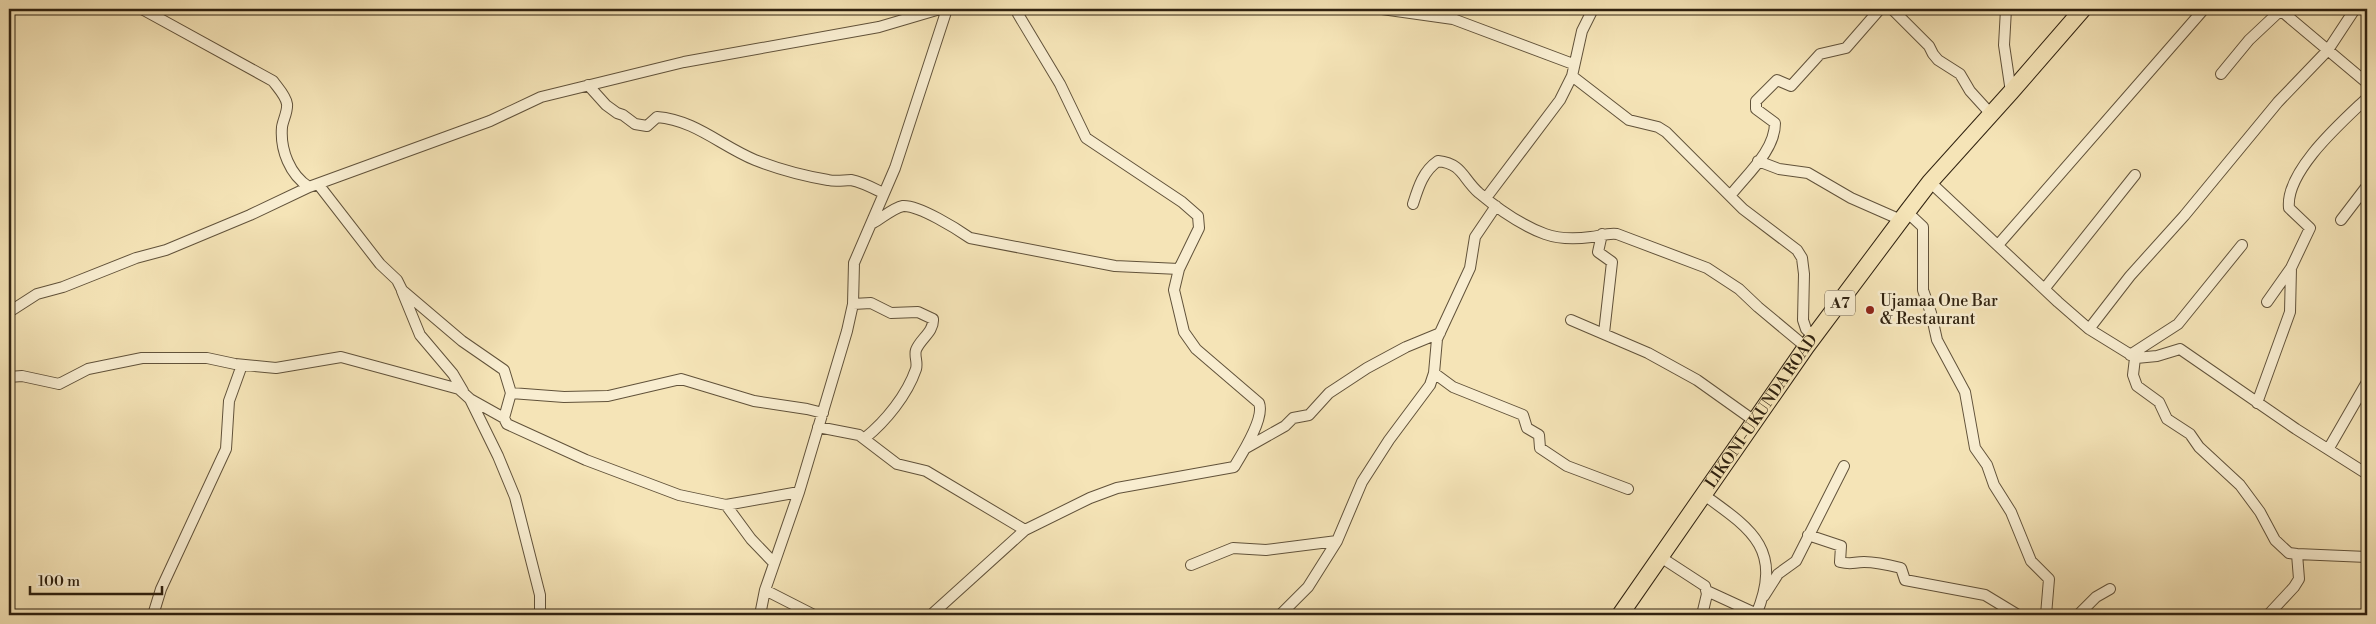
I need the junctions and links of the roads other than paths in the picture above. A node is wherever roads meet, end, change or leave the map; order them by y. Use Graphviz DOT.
graph roads {
  1 [pos="142,9"];
  2 [pos="940,9"];
  3 [pos="947,9"];
  4 [pos="1017,9"];
  5 [pos="1382,9"];
  6 [pos="1593,9"];
  7 [pos="1880,9"];
  8 [pos="1892,9"];
  9 [pos="2006,9"];
  10 [pos="2083,9"];
  11 [pos="2204,9"];
  12 [pos="2281,9"];
  13 [pos="2355,9"];
  14 [pos="2328,50"];
  15 [pos="1573,64"];
  16 [pos="2221,74"];
  17 [pos="1572,76"];
  18 [pos="2367,83"];
  19 [pos="588,85"];
  20 [pos="2012,92"];
  21 [pos="2367,98"];
  22 [pos="1990,114"];
  23 [pos="1758,161"];
  24 [pos="2135,175"];
  25 [pos="1930,182"];
  26 [pos="314,186"];
  27 [pos="2367,186"];
  28 [pos="883,192"];
  29 [pos="1730,196"];
  30 [pos="1486,198"];
  31 [pos="1413,204"];
  32 [pos="1496,206"];
  33 [pos="1904,216"];
  34 [pos="2342,220"];
  35 [pos="873,223"];
  36 [pos="1602,234"];
  37 [pos="1998,245"];
  38 [pos="2242,246"];
  39 [pos="1179,268"];
  40 [pos="2291,268"];
  41 [pos="2045,288"];
  42 [pos="402,290"];
  43 [pos="2267,302"];
  44 [pos="853,304"];
  45 [pos="9,312"];
  46 [pos="1571,320"];
  47 [pos="2089,329"];
  48 [pos="1440,332"];
  49 [pos="1604,333"];
  50 [pos="1810,342"];
  51 [pos="2132,356"];
  52 [pos="242,365"];
  53 [pos="1434,373"];
  54 [pos="9,377"];
  55 [pos="2367,382"];
  56 [pos="511,392"];
  57 [pos="467,396"];
  58 [pos="2258,403"];
  59 [pos="823,413"];
  60 [pos="504,418"];
  61 [pos="1756,422"];
  62 [pos="818,428"];
  63 [pos="865,438"];
  64 [pos="1246,448"];
  65 [pos="2329,448"];
  66 [pos="1844,466"];
  67 [pos="2366,469"];
  68 [pos="1628,489"];
  69 [pos="799,492"];
  70 [pos="1704,494"];
  71 [pos="726,505"];
  72 [pos="1025,530"];
  73 [pos="1808,535"];
  74 [pos="1337,541"];
  75 [pos="2297,554"];
  76 [pos="2367,557"];
  77 [pos="1662,558"];
  78 [pos="774,563"];
  79 [pos="1191,565"];
  80 [pos="2110,589"];
  81 [pos="765,590"];
  82 [pos="1707,591"];
  83 [pos="1764,596"];
  84 [pos="1756,614"];
  85 [pos="153,615"];
  86 [pos="540,615"];
  87 [pos="760,615"];
  88 [pos="814,615"];
  89 [pos="930,615"];
  90 [pos="1280,615"];
  91 [pos="1620,615"];
  92 [pos="1702,615"];
  93 [pos="2018,615"];
  94 [pos="2046,615"];
  95 [pos="2078,615"];
  96 [pos="2268,615"];
  1 -- 26 [label="street"];
  2 -- 19 [label="street"];
  3 -- 28 [label="street"];
  4 -- 39 [label="street"];
  5 -- 15 [label="street"];
  6 -- 15 [label="street"];
  7 -- 23 [label="street"];
  8 -- 22 [label="street"];
  9 -- 20 [label="street"];
  10 -- 20 [label="highway, LIKONI-UKUNDA ROAD / A7"];
  11 -- 37 [label="street"];
  12 -- 14 [label="street"];
  12 -- 16 [label="street"];
  13 -- 14 [label="street"];
  14 -- 18 [label="street"];
  14 -- 47 [label="street"];
  15 -- 17 [label="street"];
  17 -- 29 [label="street"];
  17 -- 30 [label="street"];
  19 -- 26 [label="street"];
  19 -- 28 [label="street"];
  20 -- 22 [label="highway, LIKONI-UKUNDA ROAD / A7"];
  21 -- 40 [label="street"];
  22 -- 25 [label="highway, LIKONI-UKUNDA ROAD / A7"];
  23 -- 29 [label="street"];
  23 -- 33 [label="street"];
  24 -- 41 [label="street"];
  25 -- 33 [label="highway, LIKONI-UKUNDA ROAD / A7"];
  25 -- 37 [label="street"];
  26 -- 42 [label="street"];
  26 -- 45 [label="street"];
  27 -- 34 [label="street"];
  28 -- 35 [label="street"];
  29 -- 50 [label="street"];
  30 -- 31 [label="street"];
  30 -- 32 [label="street"];
  32 -- 36 [label="street"];
  32 -- 48 [label="street"];
  33 -- 50 [label="highway, LIKONI-UKUNDA ROAD / A7"];
  33 -- 94 [label="street"];
  35 -- 39 [label="street"];
  35 -- 44 [label="street"];
  36 -- 49 [label="street"];
  36 -- 50 [label="street"];
  37 -- 41 [label="street"];
  38 -- 51 [label="street"];
  39 -- 64 [label="street"];
  40 -- 43 [label="street"];
  40 -- 58 [label="street"];
  41 -- 47 [label="street"];
  42 -- 56 [label="street"];
  42 -- 57 [label="street"];
  44 -- 59 [label="street"];
  44 -- 63 [label="street"];
  46 -- 49 [label="street"];
  47 -- 51 [label="street"];
  48 -- 53 [label="street"];
  48 -- 64 [label="street"];
  49 -- 61 [label="street"];
  50 -- 61 [label="highway, LIKONI-UKUNDA ROAD / A7"];
  51 -- 58 [label="street"];
  51 -- 75 [label="street"];
  52 -- 54 [label="street"];
  52 -- 57 [label="street"];
  52 -- 85 [label="street"];
  53 -- 68 [label="street"];
  53 -- 74 [label="street"];
  55 -- 65 [label="street"];
  56 -- 59 [label="street"];
  56 -- 60 [label="street"];
  57 -- 60 [label="street"];
  57 -- 86 [label="street"];
  58 -- 65 [label="street"];
  59 -- 62 [label="street"];
  60 -- 71 [label="street"];
  61 -- 70 [label="highway, LIKONI-UKUNDA ROAD / A7"];
  62 -- 63 [label="street"];
  62 -- 69 [label="street"];
  63 -- 72 [label="street"];
  64 -- 72 [label="street"];
  65 -- 67 [label="street"];
  66 -- 73 [label="street"];
  69 -- 71 [label="street"];
  69 -- 78 [label="street"];
  70 -- 77 [label="highway, LIKONI-UKUNDA ROAD / A7"];
  70 -- 83 [label="street"];
  71 -- 78 [label="street"];
  72 -- 89 [label="street"];
  73 -- 83 [label="street"];
  73 -- 93 [label="street"];
  74 -- 79 [label="street"];
  74 -- 90 [label="street"];
  75 -- 76 [label="street"];
  75 -- 96 [label="street"];
  77 -- 82 [label="street"];
  77 -- 91 [label="highway, LIKONI-UKUNDA ROAD / A7"];
  78 -- 81 [label="street"];
  80 -- 95 [label="street"];
  81 -- 87 [label="street"];
  81 -- 88 [label="street"];
  82 -- 84 [label="street"];
  82 -- 92 [label="street"];
  83 -- 84 [label="street"];
}
